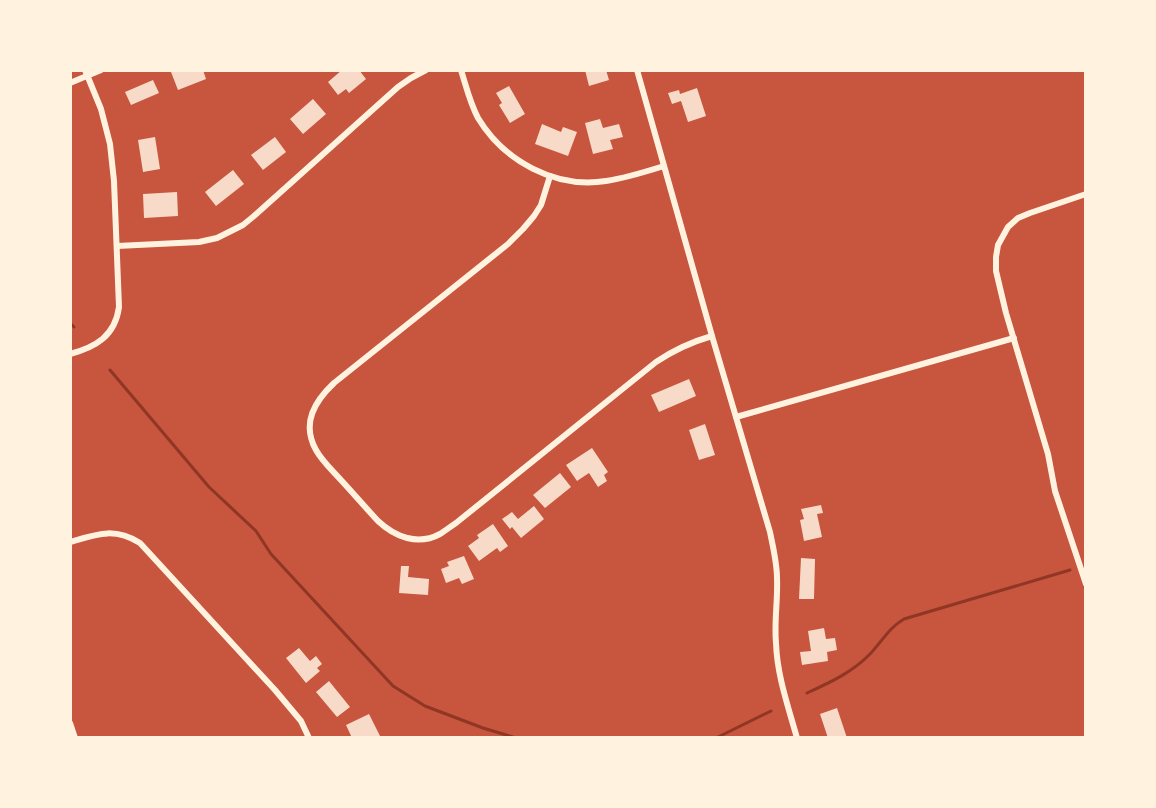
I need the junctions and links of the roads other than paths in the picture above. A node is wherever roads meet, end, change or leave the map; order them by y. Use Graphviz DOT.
graph roads {
  1 [pos="101,70"];
  2 [pos="426,70"];
  3 [pos="461,70"];
  4 [pos="637,70"];
  5 [pos="86,73"];
  6 [pos="70,83"];
  7 [pos="664,166"];
  8 [pos="550,176"];
  9 [pos="1086,194"];
  10 [pos="117,246"];
  11 [pos="712,336"];
  12 [pos="1014,338"];
  13 [pos="70,354"];
  14 [pos="736,417"];
  15 [pos="70,542"];
  16 [pos="1086,584"];
  17 [pos="70,723"];
  18 [pos="75,738"];
  19 [pos="309,738"];
  20 [pos="797,738"];
  1 -- 5 [label="street"];
  2 -- 10 [label="street"];
  3 -- 8 [label="street"];
  4 -- 7 [label="street"];
  5 -- 6 [label="street"];
  5 -- 10 [label="street"];
  7 -- 8 [label="street"];
  7 -- 11 [label="street"];
  8 -- 11 [label="street"];
  9 -- 12 [label="street"];
  10 -- 13 [label="street"];
  11 -- 14 [label="street"];
  12 -- 14 [label="street"];
  12 -- 16 [label="street"];
  14 -- 20 [label="street"];
  15 -- 19 [label="street"];
  17 -- 18 [label="street"];
}
